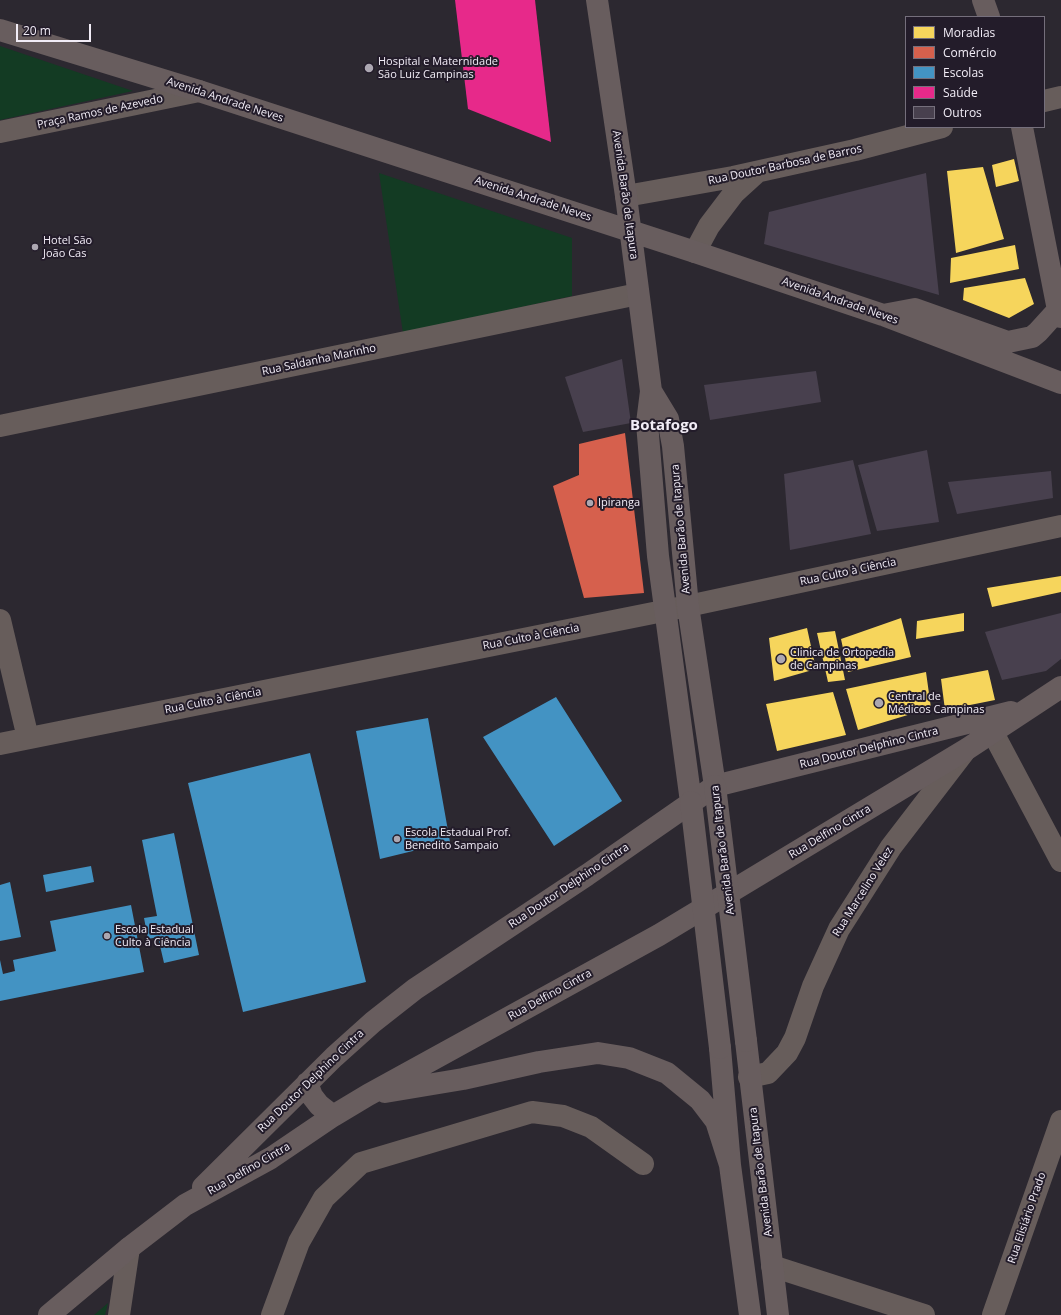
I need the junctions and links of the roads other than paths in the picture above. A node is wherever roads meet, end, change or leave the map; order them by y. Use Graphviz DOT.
graph roads {
  1 [pos="597,0"];
  2 [pos="983,0"];
  3 [pos="989,16"];
  4 [pos="0,30"];
  5 [pos="200,91"];
  6 [pos="1061,97"];
  7 [pos="1045,101"];
  8 [pos="938,128"];
  9 [pos="1022,128"];
  10 [pos="0,132"];
  11 [pos="758,171"];
  12 [pos="626,196"];
  13 [pos="631,231"];
  14 [pos="695,252"];
  15 [pos="638,294"];
  16 [pos="1059,313"];
  17 [pos="883,315"];
  18 [pos="1061,383"];
  19 [pos="651,391"];
  20 [pos="0,426"];
  21 [pos="1061,526"];
  22 [pos="688,606"];
  23 [pos="665,610"];
  24 [pos="0,620"];
  25 [pos="1061,687"];
  26 [pos="1028,708"];
  27 [pos="992,732"];
  28 [pos="28,738"];
  29 [pos="0,744"];
  30 [pos="966,748"];
  31 [pos="715,786"];
  32 [pos="691,802"];
  33 [pos="1061,861"];
  34 [pos="749,1077"];
  35 [pos="307,1083"];
  36 [pos="368,1095"];
  37 [pos="333,1116"];
  38 [pos="1061,1121"];
  39 [pos="643,1164"];
  40 [pos="730,1165"];
  41 [pos="186,1205"];
  42 [pos="130,1248"];
  43 [pos="772,1266"];
  44 [pos="49,1315"];
  45 [pos="120,1315"];
  46 [pos="272,1315"];
  47 [pos="750,1315"];
  48 [pos="778,1315"];
  49 [pos="924,1315"];
  50 [pos="993,1315"];
  1 -- 12 [label="main road, Avenida Barão de Itapura"];
  2 -- 3 [label="main road"];
  4 -- 5 [label="main road, Avenida Andrade Neves"];
  5 -- 10 [label="street, Praça Ramos de Azevedo"];
  5 -- 13 [label="main road, Avenida Andrade Neves"];
  6 -- 7 [label="street"];
  8 -- 11 [label="street, Rua Doutor Barbosa de Barros"];
  9 -- 16 [label="main road"];
  11 -- 12 [label="street, Rua Doutor Barbosa de Barros"];
  11 -- 14 [label="street"];
  12 -- 13 [label="main road, Avenida Barão de Itapura"];
  13 -- 14 [label="main road, Avenida Andrade Neves"];
  13 -- 15 [label="main road, Avenida Barão de Itapura"];
  14 -- 17 [label="main road, Avenida Andrade Neves"];
  15 -- 19 [label="main road, Avenida Barão de Itapura"];
  15 -- 20 [label="street, Rua Saldanha Marinho"];
  16 -- 17 [label="main road"];
  17 -- 18 [label="main road, Avenida Andrade Neves"];
  19 -- 22 [label="main road, Avenida Barão de Itapura"];
  19 -- 23 [label="main road, Avenida Barão de Itapura"];
  21 -- 22 [label="street, Rua Culto à Ciência"];
  22 -- 23 [label="street, Rua Culto à Ciência"];
  22 -- 31 [label="main road, Avenida Barão de Itapura"];
  23 -- 28 [label="street, Rua Culto à Ciência"];
  23 -- 32 [label="main road, Avenida Barão de Itapura"];
  24 -- 28 [label="street"];
  25 -- 26 [label="main road, Rua Delfino Cintra"];
  26 -- 27 [label="main road, Rua Delfino Cintra"];
  26 -- 31 [label="main road, Rua Doutor Delphino Cintra"];
  27 -- 30 [label="main road, Rua Delfino Cintra"];
  27 -- 33 [label="street"];
  28 -- 29 [label="street, Rua Culto à Ciência"];
  30 -- 34 [label="street, Rua Marcelino Velez"];
  30 -- 36 [label="main road, Rua Delfino Cintra"];
  31 -- 32 [label="main road, Rua Doutor Delphino Cintra"];
  31 -- 34 [label="main road, Avenida Barão de Itapura, bridge"];
  32 -- 35 [label="main road, Rua Doutor Delphino Cintra"];
  32 -- 40 [label="main road, Avenida Barão de Itapura, bridge"];
  34 -- 43 [label="main road, Avenida Barão de Itapura"];
  35 -- 37 [label="main road"];
  35 -- 41 [label="main road, Rua Doutor Delphino Cintra"];
  36 -- 37 [label="main road, Rua Delfino Cintra"];
  36 -- 40 [label="main road"];
  37 -- 41 [label="main road, Rua Delfino Cintra"];
  38 -- 50 [label="street, Rua Elisiário Prado"];
  39 -- 46 [label="street"];
  40 -- 47 [label="main road, Avenida Barão de Itapura"];
  41 -- 42 [label="main road, Rua Delfino Cintra"];
  42 -- 44 [label="main road, Rua Delfino Cintra"];
  42 -- 45 [label="street"];
  43 -- 48 [label="main road, Avenida Barão de Itapura"];
  43 -- 49 [label="street"];
}
